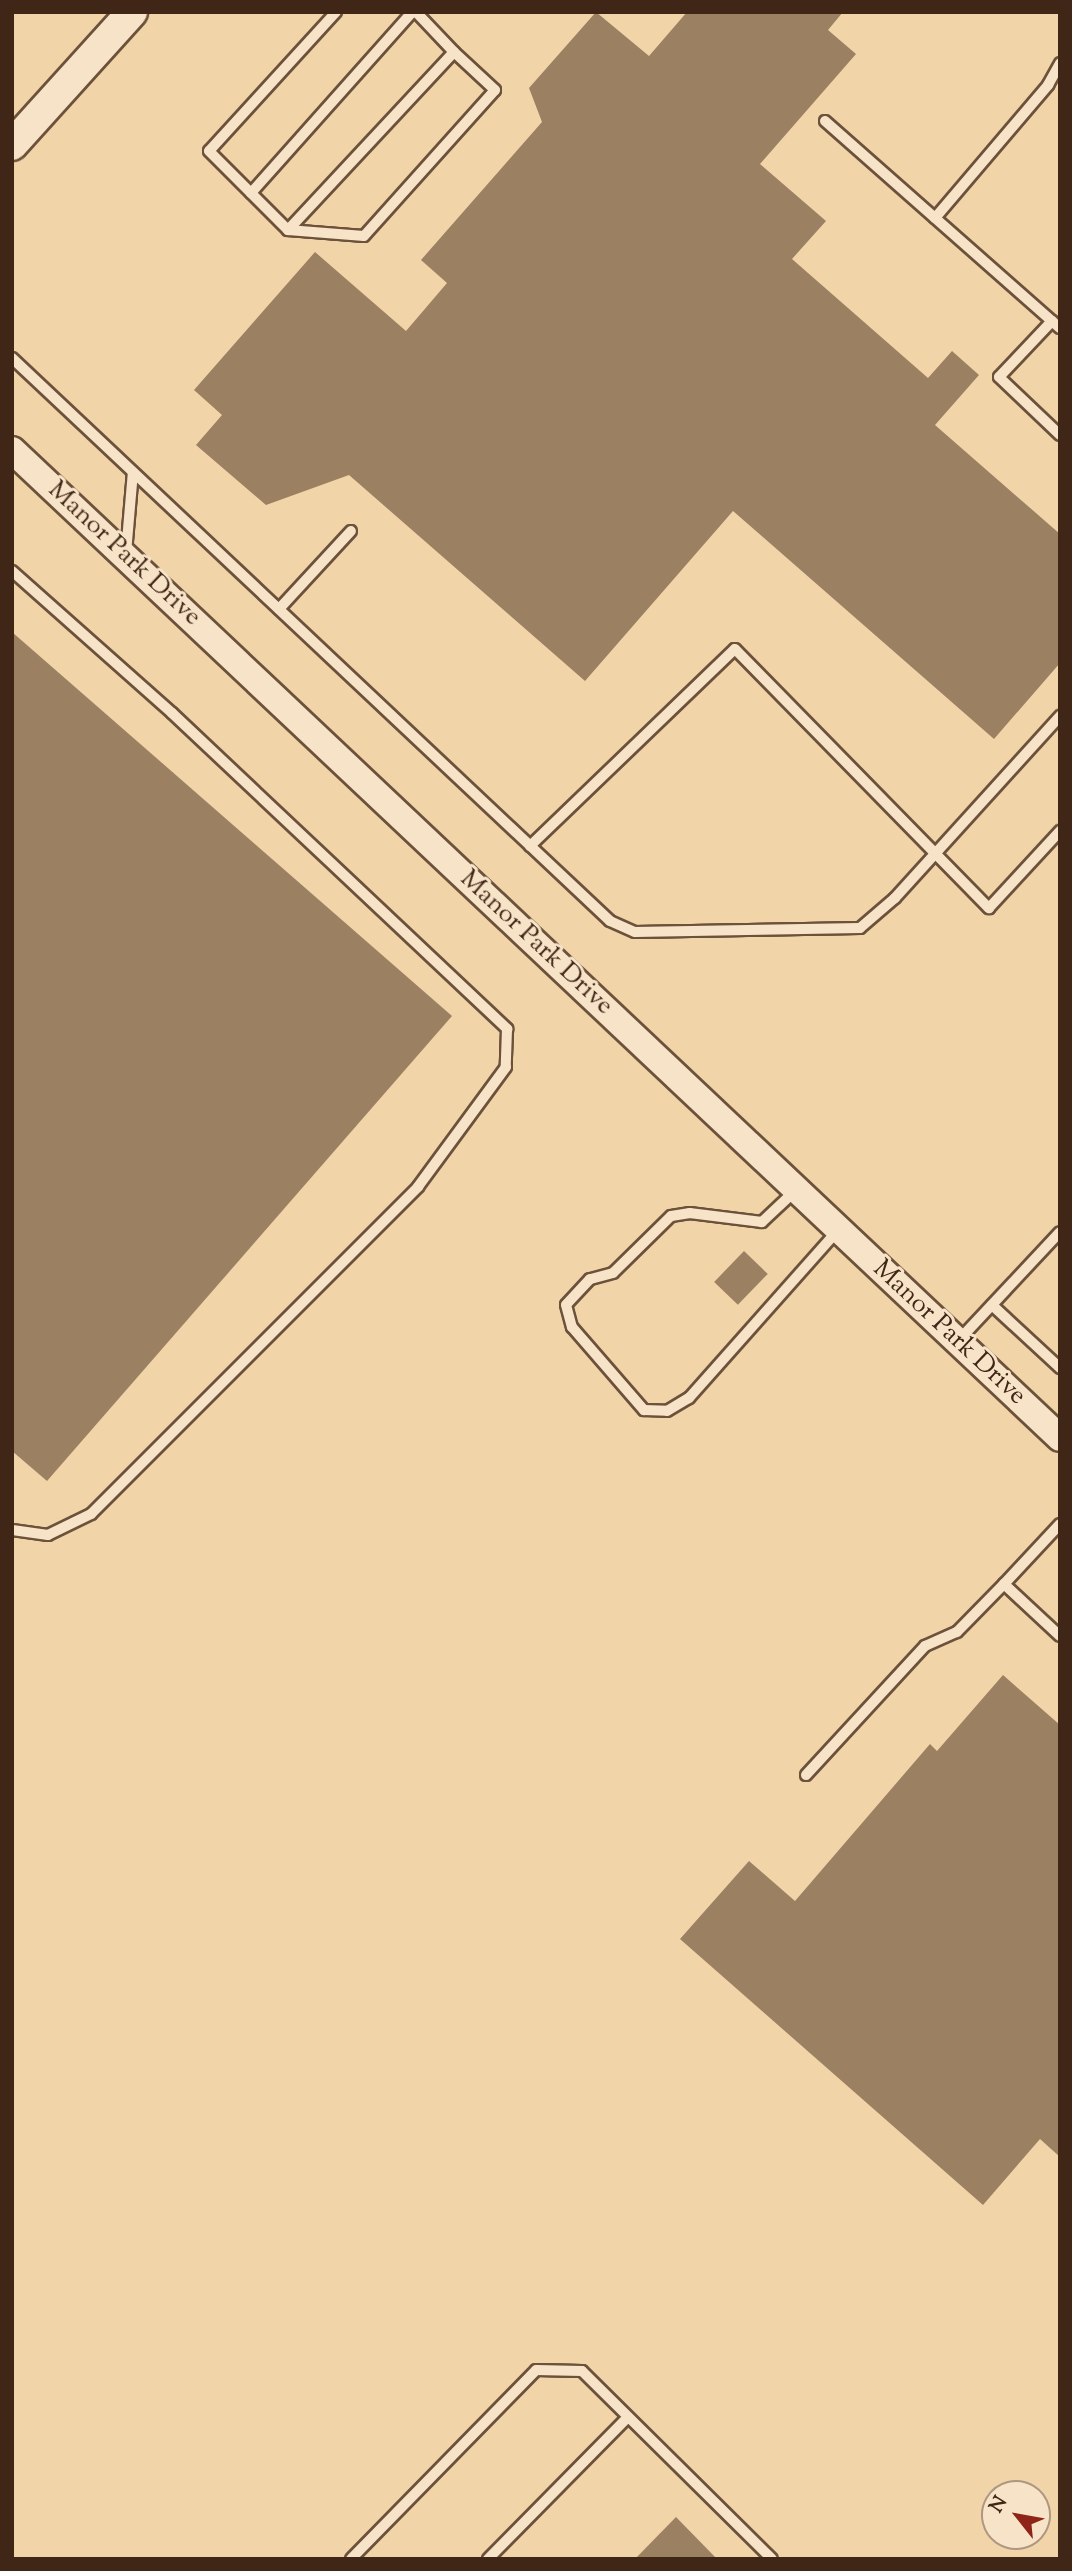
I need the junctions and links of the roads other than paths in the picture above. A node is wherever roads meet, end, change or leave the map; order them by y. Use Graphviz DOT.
graph roads {
  1 [pos="132,12"];
  2 [pos="336,12"];
  3 [pos="414,13"];
  4 [pos="454,52"];
  5 [pos="1060,63"];
  6 [pos="825,121"];
  7 [pos="12,145"];
  8 [pos="251,193"];
  9 [pos="935,218"];
  10 [pos="288,230"];
  11 [pos="1056,325"];
  12 [pos="12,358"];
  13 [pos="1060,435"];
  14 [pos="12,450"];
  15 [pos="133,472"];
  16 [pos="351,531"];
  17 [pos="126,556"];
  18 [pos="12,571"];
  19 [pos="279,609"];
  20 [pos="1060,716"];
  21 [pos="1060,831"];
  22 [pos="530,846"];
  23 [pos="936,854"];
  24 [pos="796,1189"];
  25 [pos="839,1229"];
  26 [pos="1060,1232"];
  27 [pos="992,1305"];
  28 [pos="958,1342"];
  29 [pos="1060,1368"];
  30 [pos="1060,1437"];
  31 [pos="1060,1524"];
  32 [pos="12,1531"];
  33 [pos="1004,1584"];
  34 [pos="1059,1633"];
  35 [pos="806,1775"];
  36 [pos="628,2417"];
  37 [pos="351,2559"];
  38 [pos="488,2559"];
  39 [pos="772,2559"];
  1 -- 7 [label="main road"];
  2 -- 8 [label="lane"];
  3 -- 4 [label="lane"];
  3 -- 8 [label="lane"];
  4 -- 10 [label="lane"];
  4 -- 10 [label="lane"];
  5 -- 9 [label="lane"];
  6 -- 9 [label="lane"];
  8 -- 10 [label="lane"];
  9 -- 11 [label="lane"];
  11 -- 13 [label="lane"];
  12 -- 15 [label="lane"];
  14 -- 17 [label="street, Manor Park Drive"];
  15 -- 17 [label="lane"];
  15 -- 19 [label="lane"];
  16 -- 19 [label="lane"];
  17 -- 24 [label="street, Manor Park Drive"];
  18 -- 32 [label="lane"];
  19 -- 22 [label="lane"];
  20 -- 23 [label="lane"];
  21 -- 23 [label="lane"];
  22 -- 23 [label="lane"];
  22 -- 23 [label="lane"];
  24 -- 25 [label="street, Manor Park Drive"];
  24 -- 25 [label="lane"];
  25 -- 28 [label="street, Manor Park Drive"];
  26 -- 27 [label="lane"];
  27 -- 28 [label="lane"];
  27 -- 29 [label="lane"];
  28 -- 30 [label="street, Manor Park Drive"];
  31 -- 33 [label="lane"];
  33 -- 34 [label="lane"];
  33 -- 35 [label="lane"];
  36 -- 37 [label="lane"];
  36 -- 38 [label="lane"];
  36 -- 39 [label="lane"];
}
